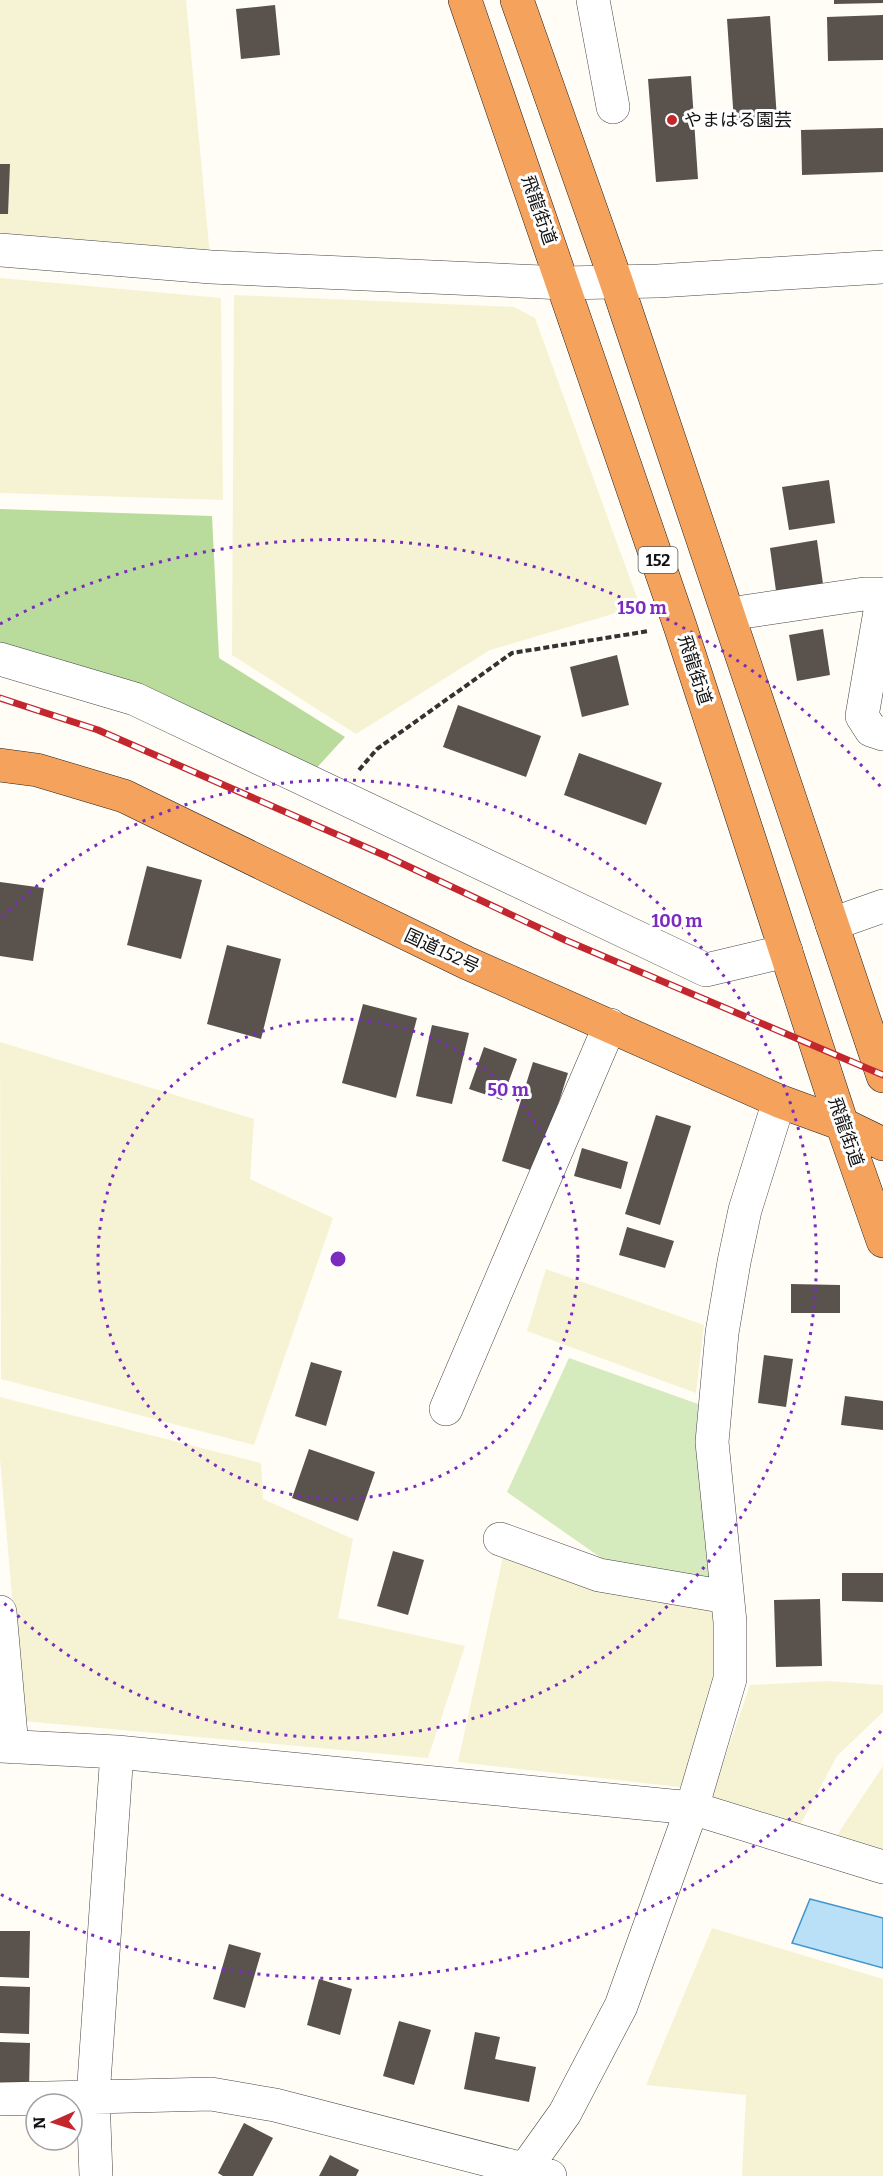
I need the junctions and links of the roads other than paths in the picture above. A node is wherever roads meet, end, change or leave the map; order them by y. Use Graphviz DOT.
graph roads {
  1 [pos="465,0"];
  2 [pos="517,0"];
  3 [pos="593,0"];
  4 [pos="613,107"];
  5 [pos="0,250"];
  6 [pos="883,267"];
  7 [pos="616,280"];
  8 [pos="564,283"];
  9 [pos="883,594"];
  10 [pos="729,614"];
  11 [pos="0,659"];
  12 [pos="883,734"];
  13 [pos="0,765"];
  14 [pos="883,906"];
  15 [pos="832,924"];
  16 [pos="786,951"];
  17 [pos="610,1025"];
  18 [pos="883,1076"];
  19 [pos="779,1101"];
  20 [pos="842,1124"];
  21 [pos="883,1144"];
  22 [pos="883,1240"];
  23 [pos="446,1409"];
  24 [pos="500,1539"];
  25 [pos="727,1597"];
  26 [pos="0,1612"];
  27 [pos="6,1747"];
  28 [pos="117,1752"];
  29 [pos="692,1808"];
  30 [pos="883,1866"];
  31 [pos="93,2097"];
  32 [pos="0,2099"];
  33 [pos="532,2173"];
  34 [pos="96,2176"];
  1 -- 8 [label="highway, 飛龍街道 / 152"];
  2 -- 7 [label="highway"];
  3 -- 4 [label="street"];
  5 -- 8 [label="street"];
  6 -- 7 [label="street"];
  7 -- 8 [label="street"];
  7 -- 10 [label="highway"];
  8 -- 16 [label="highway, 飛龍街道 / 152"];
  9 -- 10 [label="street"];
  9 -- 12 [label="street"];
  10 -- 15 [label="highway"];
  11 -- 16 [label="street"];
  13 -- 17 [label="highway, 国道152号"];
  14 -- 15 [label="street"];
  15 -- 18 [label="highway"];
  16 -- 20 [label="highway, 飛龍街道 / 152"];
  17 -- 19 [label="highway, 国道152号"];
  17 -- 23 [label="street"];
  19 -- 20 [label="highway, 国道152号"];
  19 -- 25 [label="street"];
  20 -- 21 [label="highway, 国道152号"];
  20 -- 22 [label="highway, 飛龍街道 / 152"];
  24 -- 25 [label="street"];
  25 -- 29 [label="street"];
  26 -- 27 [label="street"];
  27 -- 28 [label="street"];
  28 -- 29 [label="street"];
  28 -- 31 [label="street"];
  29 -- 30 [label="street"];
  29 -- 33 [label="street"];
  31 -- 32 [label="street"];
  31 -- 33 [label="street"];
  31 -- 34 [label="street"];
}
